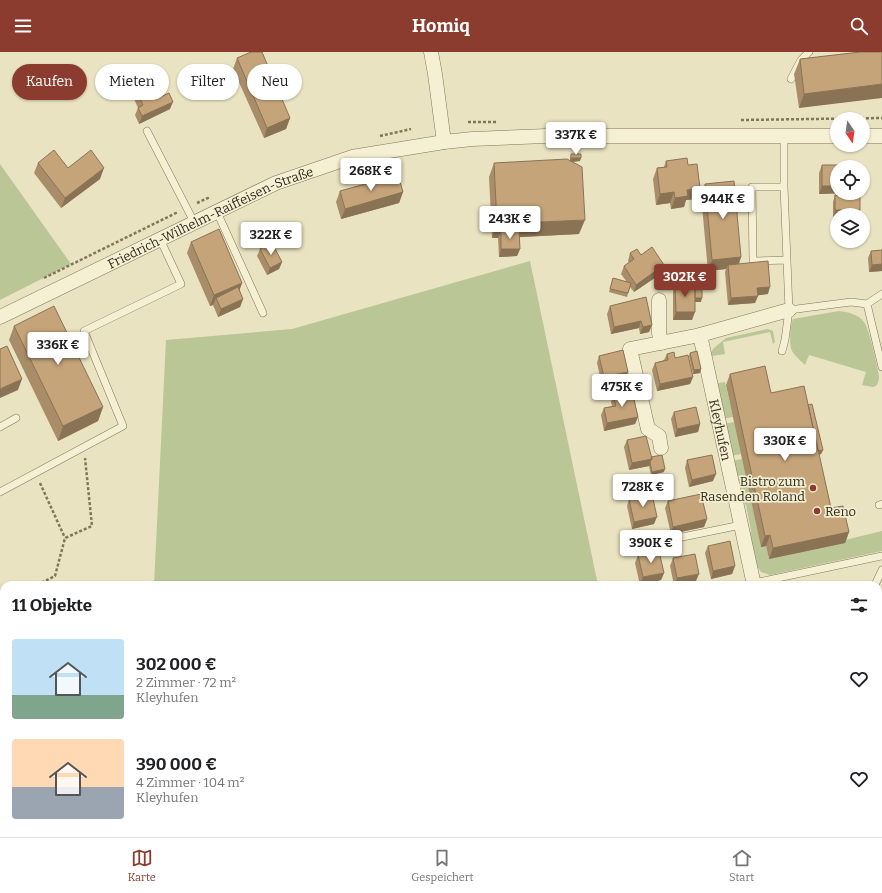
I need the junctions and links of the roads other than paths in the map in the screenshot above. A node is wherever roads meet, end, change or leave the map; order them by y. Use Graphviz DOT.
graph roads {
  1 [pos="431,52"];
  2 [pos="809,52"];
  3 [pos="791,79"];
  4 [pos="147,131"];
  5 [pos="784,136"];
  6 [pos="830,136"];
  7 [pos="870,136"];
  8 [pos="882,136"];
  9 [pos="444,142"];
  10 [pos="784,187"];
  11 [pos="216,212"];
  12 [pos="194,222"];
  13 [pos="160,239"];
  14 [pos="787,260"];
  15 [pos="882,294"];
  16 [pos="659,300"];
  17 [pos="867,304"];
  18 [pos="789,310"];
  19 [pos="263,313"];
  20 [pos="0,317"];
  21 [pos="700,335"];
  22 [pos="661,343"];
  23 [pos="782,351"];
  24 [pos="882,367"];
  25 [pos="16,418"];
  26 [pos="0,427"];
  27 [pos="661,448"];
  28 [pos="0,492"];
  29 [pos="741,525"];
  30 [pos="663,541"];
  31 [pos="882,556"];
  32 [pos="882,570"];
  33 [pos="753,581"];
  34 [pos="768,581"];
  35 [pos="877,581"];
  1 -- 9 [label="street"];
  2 -- 3 [label="lane"];
  4 -- 12 [label="lane"];
  5 -- 6 [label="street, Friedrich-Wilhelm-Raiffeisen-Straße"];
  5 -- 9 [label="street, Friedrich-Wilhelm-Raiffeisen-Straße"];
  5 -- 10 [label="lane"];
  7 -- 8 [label="street"];
  9 -- 11 [label="street, Friedrich-Wilhelm-Raiffeisen-Straße"];
  10 -- 14 [label="lane"];
  10 -- 14 [label="lane"];
  11 -- 12 [label="street, Friedrich-Wilhelm-Raiffeisen-Straße"];
  11 -- 19 [label="lane"];
  12 -- 13 [label="street, Friedrich-Wilhelm-Raiffeisen-Straße"];
  13 -- 20 [label="street, Friedrich-Wilhelm-Raiffeisen-Straße"];
  13 -- 28 [label="lane"];
  14 -- 18 [label="lane"];
  15 -- 17 [label="lane"];
  16 -- 22 [label="street"];
  17 -- 18 [label="lane"];
  17 -- 24 [label="lane"];
  18 -- 21 [label="street"];
  18 -- 23 [label="lane"];
  21 -- 22 [label="street"];
  21 -- 29 [label="street, Kleyhufen"];
  22 -- 27 [label="street"];
  25 -- 26 [label="lane"];
  29 -- 30 [label="lane"];
  29 -- 33 [label="street, Kleyhufen"];
  31 -- 34 [label="lane"];
  32 -- 35 [label="lane"];
}
